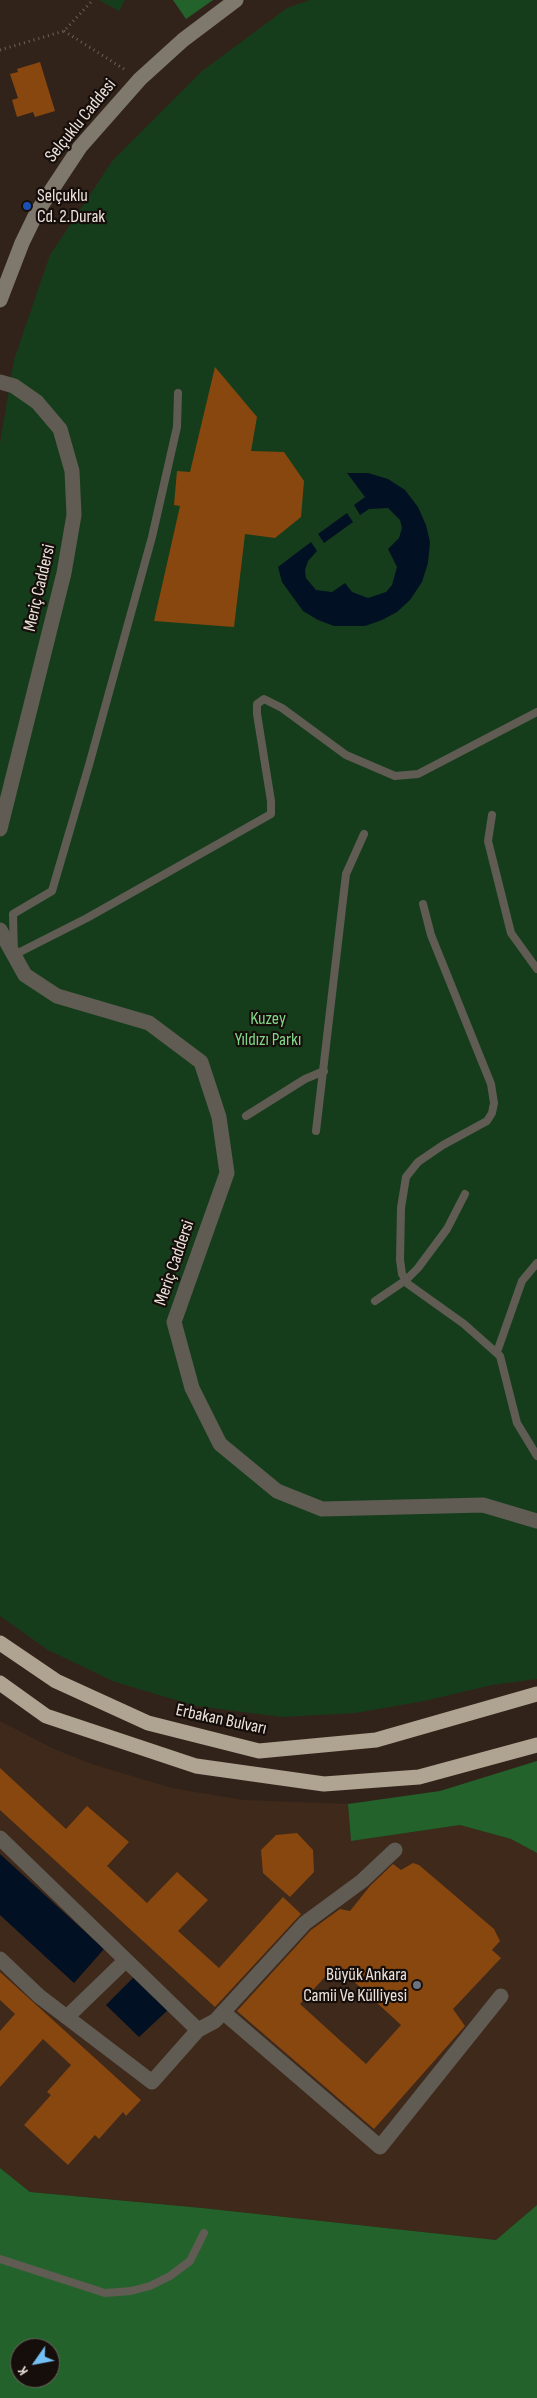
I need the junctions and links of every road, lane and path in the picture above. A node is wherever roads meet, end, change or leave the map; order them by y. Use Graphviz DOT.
graph roads {
  1 [pos="93,0"];
  2 [pos="236,0"];
  3 [pos="64,31"];
  4 [pos="0,50"];
  5 [pos="140,79"];
  6 [pos="0,300"];
  7 [pos="0,382"];
  8 [pos="178,393"];
  9 [pos="537,712"];
  10 [pos="492,814"];
  11 [pos="0,829"];
  12 [pos="364,834"];
  13 [pos="423,904"];
  14 [pos="0,930"];
  15 [pos="14,955"];
  16 [pos="537,969"];
  17 [pos="324,1071"];
  18 [pos="246,1116"];
  19 [pos="316,1131"];
  20 [pos="465,1194"];
  21 [pos="537,1263"];
  22 [pos="406,1280"];
  23 [pos="375,1301"];
  24 [pos="497,1352"];
  25 [pos="537,1456"];
  26 [pos="537,1521"];
  27 [pos="0,1644"];
  28 [pos="0,1683"];
  29 [pos="537,1694"];
  30 [pos="537,1745"];
  31 [pos="0,1838"];
  32 [pos="395,1850"];
  33 [pos="0,1959"];
  34 [pos="126,1960"];
  35 [pos="501,1996"];
  36 [pos="223,2012"];
  37 [pos="67,2018"];
  38 [pos="198,2030"];
  39 [pos="204,2233"];
  40 [pos="0,2259"];
  1 -- 3 [label="path"];
  2 -- 5 [label="street, Selçuklu Caddesi"];
  3 -- 4 [label="path"];
  3 -- 5 [label="path"];
  5 -- 6 [label="street, Selçuklu Caddesi"];
  7 -- 11 [label="street, Meriç Caddersi"];
  8 -- 15 [label="lane"];
  9 -- 15 [label="lane"];
  10 -- 16 [label="lane"];
  12 -- 17 [label="lane"];
  13 -- 22 [label="lane"];
  14 -- 15 [label="street, Meriç Caddersi"];
  15 -- 26 [label="street, Meriç Caddersi"];
  17 -- 18 [label="lane"];
  17 -- 19 [label="lane"];
  20 -- 22 [label="lane"];
  21 -- 24 [label="lane"];
  22 -- 23 [label="lane"];
  22 -- 24 [label="lane"];
  24 -- 25 [label="lane"];
  27 -- 29 [label="highway, Erbakan Bulvarı"];
  28 -- 30 [label="highway"];
  31 -- 34 [label="street"];
  32 -- 36 [label="street"];
  33 -- 37 [label="street"];
  34 -- 37 [label="street"];
  34 -- 38 [label="street"];
  35 -- 36 [label="street"];
  36 -- 38 [label="street"];
  37 -- 38 [label="street"];
  39 -- 40 [label="lane"];
}
